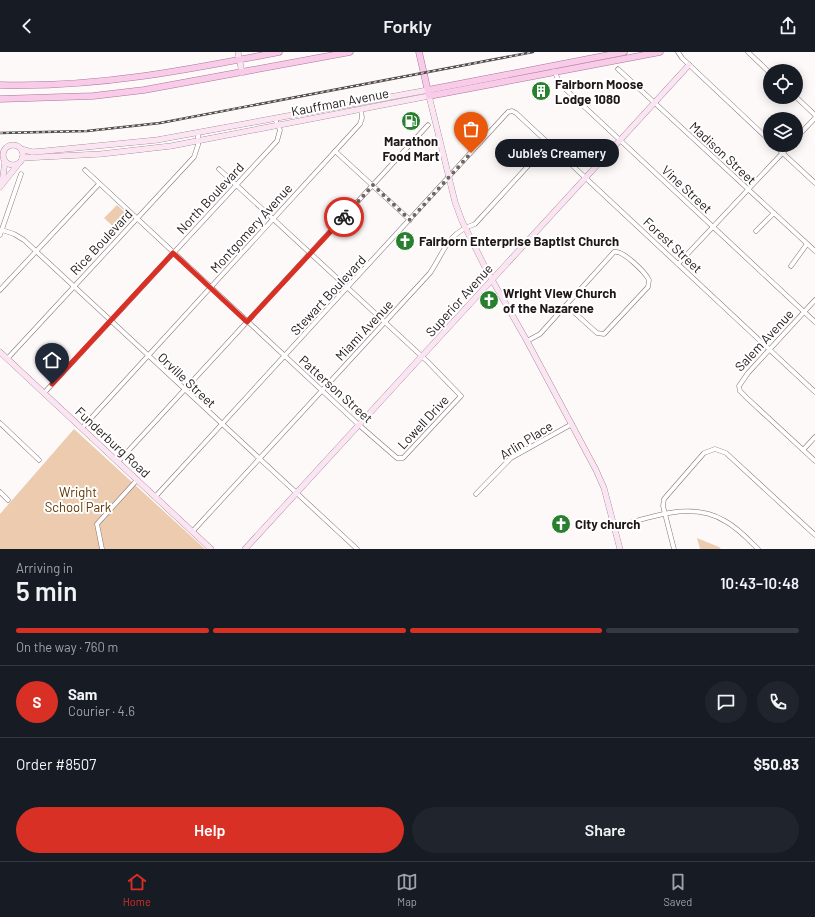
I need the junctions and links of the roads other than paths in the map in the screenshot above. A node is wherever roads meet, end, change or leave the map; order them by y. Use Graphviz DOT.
graph roads {
  1 [pos="238,52"];
  2 [pos="279,52"];
  3 [pos="350,52"];
  4 [pos="419,52"];
  5 [pos="624,52"];
  6 [pos="660,52"];
  7 [pos="678,52"];
  8 [pos="748,52"];
  9 [pos="239,60"];
  10 [pos="689,65"];
  11 [pos="763,66"];
  12 [pos="553,69"];
  13 [pos="618,69"];
  14 [pos="242,73"];
  15 [pos="0,85"];
  16 [pos="429,93"];
  17 [pos="0,99"];
  18 [pos="654,103"];
  19 [pos="803,104"];
  20 [pos="361,109"];
  21 [pos="516,112"];
  22 [pos="815,115"];
  23 [pos="275,118"];
  24 [pos="815,118"];
  25 [pos="428,125"];
  26 [pos="279,126"];
  27 [pos="803,131"];
  28 [pos="763,134"];
  29 [pos="198,137"];
  30 [pos="620,140"];
  31 [pos="549,143"];
  32 [pos="7,146"];
  33 [pos="0,147"];
  34 [pos="21,149"];
  35 [pos="335,151"];
  36 [pos="782,153"];
  37 [pos="2,158"];
  38 [pos="20,160"];
  39 [pos="219,169"];
  40 [pos="85,170"];
  41 [pos="20,174"];
  42 [pos="449,177"];
  43 [pos="585,178"];
  44 [pos="815,183"];
  45 [pos="99,184"];
  46 [pos="235,185"];
  47 [pos="373,185"];
  48 [pos="1,186"];
  49 [pos="748,189"];
  50 [pos="774,213"];
  51 [pos="136,218"];
  52 [pos="272,220"];
  53 [pos="410,220"];
  54 [pos="713,227"];
  55 [pos="465,228"];
  56 [pos="2,230"];
  57 [pos="756,231"];
  58 [pos="0,235"];
  59 [pos="807,244"];
  60 [pos="815,251"];
  61 [pos="36,252"];
  62 [pos="173,253"];
  63 [pos="310,254"];
  64 [pos="678,264"];
  65 [pos="791,266"];
  66 [pos="492,279"];
  67 [pos="73,287"];
  68 [pos="210,288"];
  69 [pos="347,288"];
  70 [pos="0,290"];
  71 [pos="815,300"];
  72 [pos="566,305"];
  73 [pos="804,312"];
  74 [pos="110,321"];
  75 [pos="247,322"];
  76 [pos="384,322"];
  77 [pos="815,322"];
  78 [pos="527,340"];
  79 [pos="769,349"];
  80 [pos="0,352"];
  81 [pos="147,356"];
  82 [pos="285,356"];
  83 [pos="422,356"];
  84 [pos="7,359"];
  85 [pos="184,390"];
  86 [pos="322,390"];
  87 [pos="815,392"];
  88 [pos="44,393"];
  89 [pos="0,423"];
  90 [pos="572,424"];
  91 [pos="222,425"];
  92 [pos="359,425"];
  93 [pos="82,428"];
  94 [pos="815,437"];
  95 [pos="803,450"];
  96 [pos="398,458"];
  97 [pos="259,459"];
  98 [pos="39,460"];
  99 [pos="815,461"];
  100 [pos="118,462"];
  101 [pos="137,480"];
  102 [pos="0,492"];
  103 [pos="296,493"];
  104 [pos="476,494"];
  105 [pos="155,497"];
  106 [pos="8,500"];
  107 [pos="665,515"];
  108 [pos="615,527"];
  109 [pos="192,532"];
  110 [pos="815,535"];
  111 [pos="102,549"];
  112 [pos="211,549"];
  113 [pos="245,549"];
  114 [pos="356,549"];
  115 [pos="620,549"];
  116 [pos="674,549"];
  117 [pos="758,549"];
  1 -- 9 [label="street"];
  2 -- 9 [label="main road"];
  3 -- 14 [label="main road"];
  4 -- 16 [label="main road"];
  5 -- 12 [label="main road, Kauffman Avenue"];
  6 -- 12 [label="main road, Kauffman Avenue"];
  7 -- 10 [label="street"];
  8 -- 11 [label="street"];
  9 -- 14 [label="street"];
  9 -- 15 [label="main road"];
  10 -- 18 [label="street, Superior Avenue"];
  10 -- 28 [label="street"];
  12 -- 16 [label="main road, Kauffman Avenue"];
  12 -- 30 [label="street, Vine Street"];
  13 -- 18 [label="street, Madison Street"];
  14 -- 17 [label="main road"];
  16 -- 20 [label="street, Kauffman Avenue"];
  16 -- 23 [label="street, Kauffman Avenue"];
  16 -- 42 [label="street"];
  18 -- 30 [label="street, Superior Avenue"];
  18 -- 49 [label="street, Madison Street"];
  19 -- 22 [label="street"];
  20 -- 26 [label="street, Kauffman Avenue"];
  20 -- 35 [label="street, Montgomery Avenue"];
  21 -- 31 [label="street, Forest Street"];
  21 -- 42 [label="street, Stewart Boulevard"];
  23 -- 26 [label="street"];
  23 -- 29 [label="street, Kauffman Avenue"];
  24 -- 27 [label="street"];
  25 -- 47 [label="street"];
  26 -- 29 [label="street, Kauffman Avenue"];
  26 -- 46 [label="street, North Boulevard"];
  29 -- 34 [label="street, Kauffman Avenue"];
  29 -- 38 [label="street, Kauffman Avenue"];
  29 -- 51 [label="street, Rice Boulevard"];
  30 -- 43 [label="street, Superior Avenue"];
  30 -- 54 [label="street, Vine Street"];
  31 -- 43 [label="street, Forest Street"];
  31 -- 55 [label="street, Miami Avenue"];
  32 -- 33 [label="street"];
  32 -- 34 [label="street"];
  32 -- 37 [label="street"];
  34 -- 38 [label="street"];
  35 -- 47 [label="street"];
  35 -- 52 [label="street, Montgomery Avenue"];
  36 -- 44 [label="street"];
  36 -- 49 [label="street"];
  37 -- 38 [label="street"];
  37 -- 48 [label="street"];
  38 -- 48 [label="street"];
  39 -- 46 [label="street"];
  40 -- 45 [label="street, Patterson Street"];
  41 -- 56 [label="street"];
  42 -- 53 [label="street, Stewart Boulevard"];
  42 -- 55 [label="street"];
  43 -- 64 [label="street, Forest Street"];
  43 -- 66 [label="street, Superior Avenue"];
  45 -- 51 [label="street, Patterson Street"];
  45 -- 61 [label="street"];
  46 -- 52 [label="street"];
  46 -- 62 [label="street, North Boulevard"];
  47 -- 53 [label="street"];
  47 -- 63 [label="street"];
  49 -- 50 [label="street, Madison Street"];
  49 -- 54 [label="street"];
  50 -- 57 [label="street"];
  50 -- 59 [label="street, Madison Street"];
  51 -- 62 [label="street, Patterson Street"];
  51 -- 67 [label="street, Rice Boulevard"];
  52 -- 63 [label="street"];
  52 -- 68 [label="street, Montgomery Avenue"];
  53 -- 69 [label="street, Stewart Boulevard"];
  54 -- 64 [label="street"];
  54 -- 73 [label="street, Vine Street"];
  55 -- 66 [label="street"];
  55 -- 76 [label="street, Miami Avenue"];
  56 -- 58 [label="street"];
  56 -- 61 [label="street, Orville Street"];
  59 -- 60 [label="street, Madison Street"];
  59 -- 65 [label="street"];
  61 -- 67 [label="street, Orville Street"];
  61 -- 70 [label="street"];
  62 -- 68 [label="street, Patterson Street"];
  62 -- 74 [label="street, North Boulevard"];
  63 -- 69 [label="street"];
  63 -- 75 [label="street"];
  64 -- 79 [label="street, Forest Street"];
  66 -- 78 [label="street"];
  66 -- 83 [label="street, Superior Avenue"];
  67 -- 74 [label="street, Orville Street"];
  67 -- 84 [label="street, Rice Boulevard"];
  68 -- 75 [label="street, Patterson Street"];
  68 -- 81 [label="street, Montgomery Avenue"];
  69 -- 76 [label="street"];
  69 -- 82 [label="street, Stewart Boulevard"];
  71 -- 73 [label="street, Salem Avenue"];
  72 -- 72 [label="street"];
  72 -- 78 [label="street"];
  73 -- 77 [label="street, Vine Street"];
  73 -- 79 [label="street, Salem Avenue"];
  74 -- 81 [label="street, Orville Street"];
  74 -- 88 [label="street, North Boulevard"];
  75 -- 82 [label="street, Patterson Street"];
  75 -- 85 [label="street"];
  76 -- 83 [label="street"];
  76 -- 86 [label="street, Miami Avenue"];
  78 -- 90 [label="street"];
  79 -- 87 [label="street, Forest Street"];
  79 -- 95 [label="street, Salem Avenue"];
  80 -- 84 [label="street, Funderburg Road"];
  81 -- 85 [label="street, Orville Street"];
  81 -- 93 [label="street, Montgomery Avenue"];
  82 -- 86 [label="street, Patterson Street"];
  82 -- 91 [label="street, Stewart Boulevard"];
  83 -- 92 [label="street, Superior Avenue"];
  83 -- 96 [label="street, Lowell Drive"];
  84 -- 88 [label="street, Funderburg Road"];
  85 -- 91 [label="street, Orville Street"];
  85 -- 100 [label="street"];
  86 -- 92 [label="street, Patterson Street"];
  86 -- 97 [label="street, Miami Avenue"];
  88 -- 93 [label="street, Funderburg Road"];
  89 -- 98 [label="street"];
  90 -- 104 [label="street, Arlin Place"];
  90 -- 108 [label="street"];
  91 -- 97 [label="street, Orville Street"];
  91 -- 105 [label="street, Stewart Boulevard"];
  92 -- 96 [label="street, Patterson Street"];
  92 -- 103 [label="street, Superior Avenue"];
  93 -- 100 [label="street, Funderburg Road"];
  94 -- 95 [label="street"];
  95 -- 99 [label="street"];
  97 -- 103 [label="street, Orville Street"];
  97 -- 109 [label="street, Miami Avenue"];
  100 -- 101 [label="street, Funderburg Road"];
  101 -- 105 [label="street, Funderburg Road"];
  101 -- 111 [label="street"];
  102 -- 106 [label="street"];
  103 -- 113 [label="street, Superior Avenue"];
  103 -- 114 [label="street, Orville Street"];
  105 -- 109 [label="street, Funderburg Road"];
  107 -- 108 [label="street"];
  107 -- 110 [label="street"];
  107 -- 116 [label="street"];
  107 -- 117 [label="street"];
  108 -- 115 [label="street"];
  109 -- 112 [label="street, Funderburg Road"];
}
